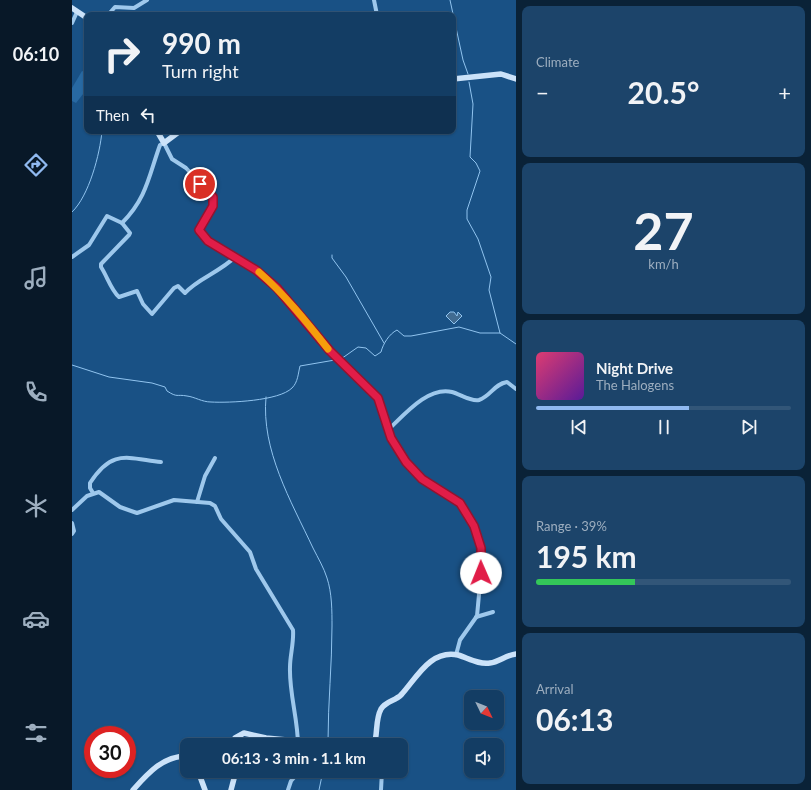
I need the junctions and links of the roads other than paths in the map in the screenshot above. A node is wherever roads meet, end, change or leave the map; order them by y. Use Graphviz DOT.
graph roads {
  1 [pos="147,0"];
  2 [pos="374,0"];
  3 [pos="74,10"];
  4 [pos="111,12"];
  5 [pos="376,12"];
  6 [pos="84,16"];
  7 [pos="72,23"];
  8 [pos="456,79"];
  9 [pos="516,79"];
  10 [pos="159,134"];
  11 [pos="176,134"];
  12 [pos="164,143"];
  13 [pos="122,223"];
  14 [pos="72,257"];
  15 [pos="235,257"];
  16 [pos="516,388"];
  17 [pos="388,430"];
  18 [pos="215,458"];
  19 [pos="160,462"];
  20 [pos="93,493"];
  21 [pos="196,502"];
  22 [pos="72,510"];
  23 [pos="72,523"];
  24 [pos="72,534"];
  25 [pos="493,612"];
  26 [pos="476,617"];
  27 [pos="456,654"];
  28 [pos="516,654"];
  29 [pos="235,738"];
  30 [pos="266,738"];
  31 [pos="298,738"];
  32 [pos="375,738"];
  33 [pos="180,757"];
  34 [pos="201,778"];
  35 [pos="234,778"];
  36 [pos="294,778"];
  37 [pos="382,778"];
  38 [pos="133,790"];
  39 [pos="205,790"];
  40 [pos="231,790"];
  41 [pos="288,790"];
  42 [pos="381,790"];
  1 -- 4 [label="street"];
  2 -- 5 [label="street"];
  3 -- 6 [label="main road"];
  3 -- 7 [label="street"];
  8 -- 9 [label="main road"];
  10 -- 12 [label="main road"];
  11 -- 12 [label="main road"];
  12 -- 13 [label="street"];
  12 -- 15 [label="street"];
  13 -- 14 [label="street"];
  13 -- 15 [label="street"];
  15 -- 17 [label="street"];
  16 -- 17 [label="street"];
  17 -- 26 [label="street"];
  18 -- 21 [label="street"];
  19 -- 20 [label="street"];
  20 -- 21 [label="street"];
  20 -- 22 [label="street"];
  21 -- 31 [label="street"];
  23 -- 24 [label="street"];
  25 -- 26 [label="street"];
  26 -- 27 [label="street"];
  27 -- 28 [label="main road"];
  27 -- 32 [label="main road"];
  29 -- 30 [label="main road"];
  33 -- 38 [label="main road"];
  34 -- 39 [label="main road"];
  35 -- 40 [label="main road"];
  36 -- 41 [label="street"];
  37 -- 42 [label="street"];
}
